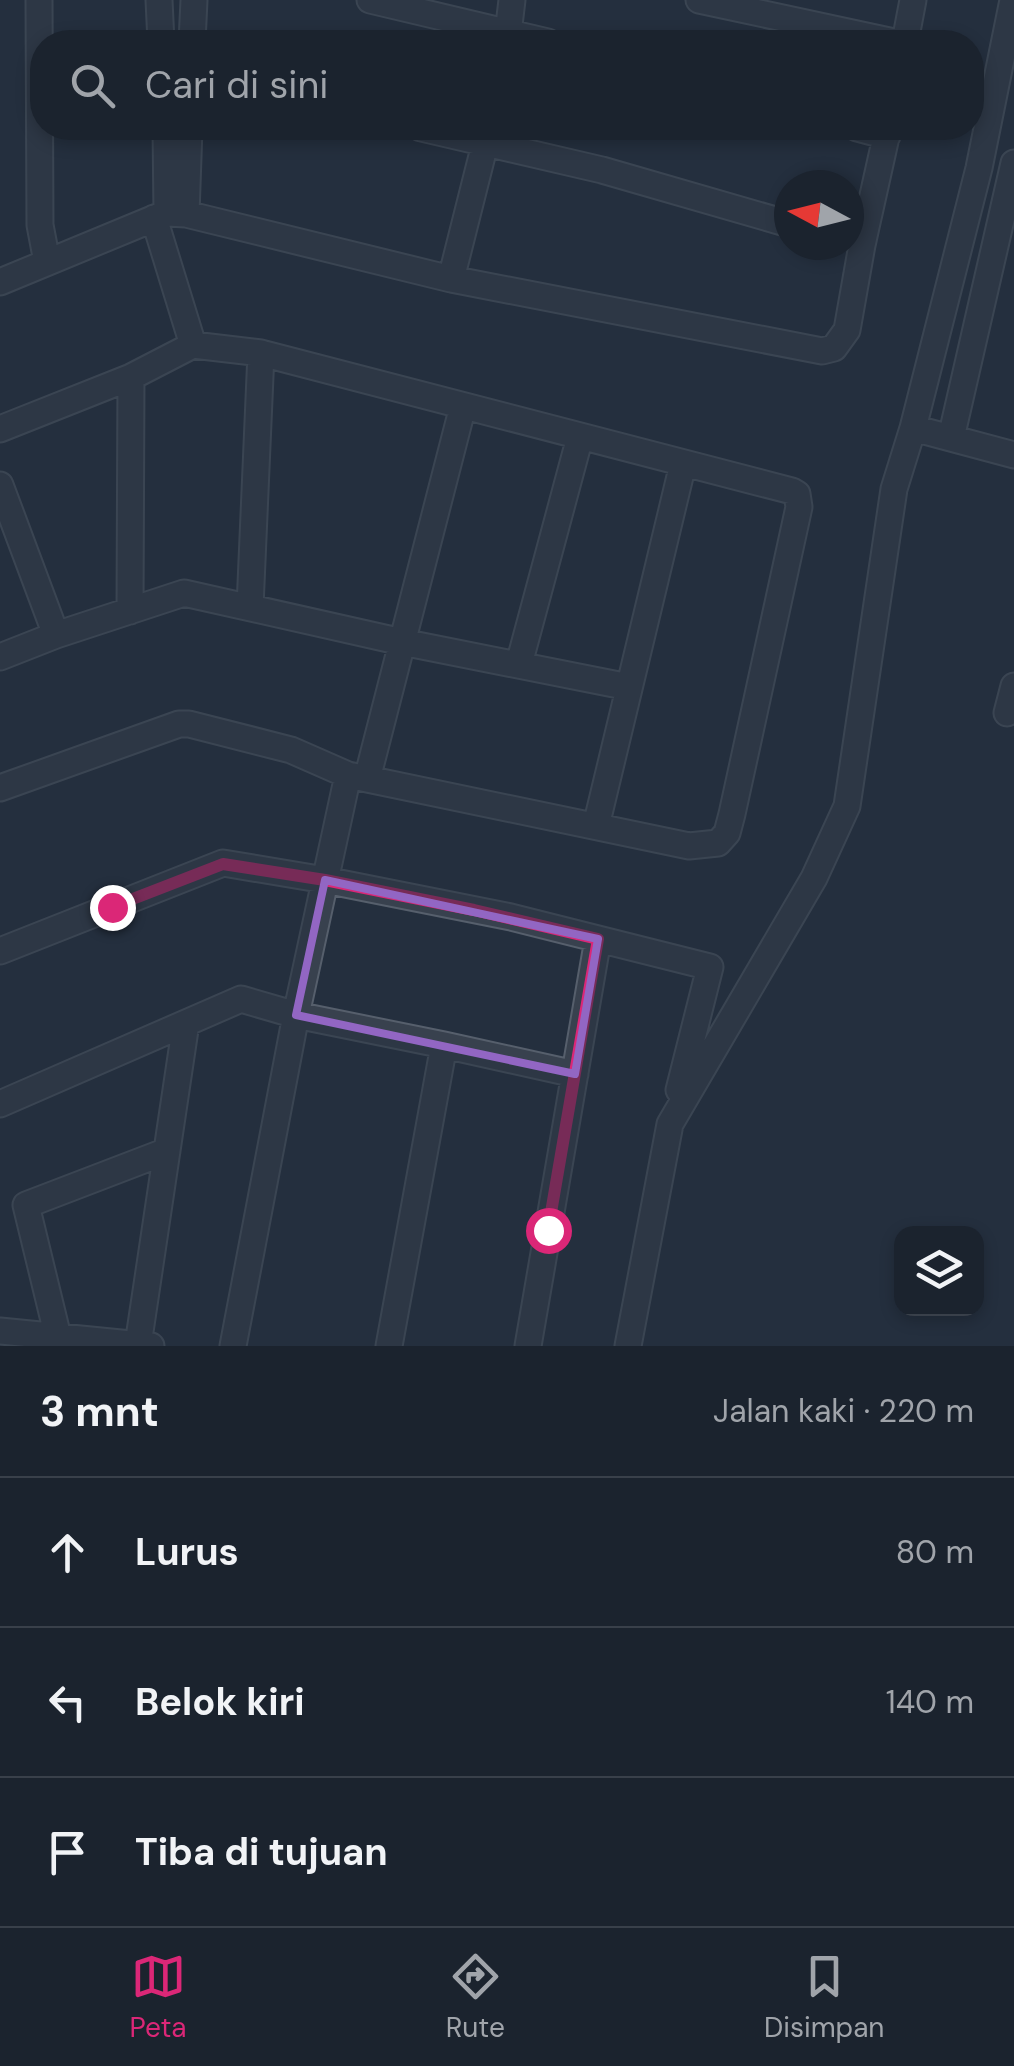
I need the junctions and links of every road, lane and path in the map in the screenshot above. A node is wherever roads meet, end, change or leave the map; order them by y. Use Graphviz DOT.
graph roads {
  1 [pos="39,0"];
  2 [pos="158,0"];
  3 [pos="194,0"];
  4 [pos="370,0"];
  5 [pos="512,0"];
  6 [pos="699,0"];
  7 [pos="913,0"];
  8 [pos="1013,0"];
  9 [pos="786,9"];
  10 [pos="39,30"];
  11 [pos="160,30"];
  12 [pos="193,30"];
  13 [pos="482,30"];
  14 [pos="509,30"];
  15 [pos="855,30"];
  16 [pos="907,30"];
  17 [pos="984,139"];
  18 [pos="40,140"];
  19 [pos="166,140"];
  20 [pos="186,140"];
  21 [pos="486,140"];
  22 [pos="503,140"];
  23 [pos="885,140"];
  24 [pos="984,140"];
  25 [pos="1014,163"];
  26 [pos="864,214"];
  27 [pos="169,215"];
  28 [pos="774,220"];
  29 [pos="854,260"];
  30 [pos="47,262"];
  31 [pos="451,278"];
  32 [pos="0,282"];
  33 [pos="193,345"];
  34 [pos="261,353"];
  35 [pos="131,377"];
  36 [pos="463,406"];
  37 [pos="913,428"];
  38 [pos="0,429"];
  39 [pos="580,437"];
  40 [pos="951,438"];
  41 [pos="1014,455"];
  42 [pos="683,464"];
  43 [pos="0,485"];
  44 [pos="250,607"];
  45 [pos="130,611"];
  46 [pos="56,635"];
  47 [pos="402,642"];
  48 [pos="0,657"];
  49 [pos="519,664"];
  50 [pos="1014,686"];
  51 [pos="630,687"];
  52 [pos="1007,713"];
  53 [pos="358,777"];
  54 [pos="0,788"];
  55 [pos="596,826"];
  56 [pos="325,880"];
  57 [pos="598,939"];
  58 [pos="0,951"];
  59 [pos="296,1015"];
  60 [pos="186,1023"];
  61 [pos="444,1045"];
  62 [pos="576,1074"];
  63 [pos="0,1104"];
  64 [pos="670,1124"];
  65 [pos="168,1150"];
  66 [pos="0,1330"];
  67 [pos="58,1336"];
  68 [pos="138,1345"];
  69 [pos="151,1346"];
  70 [pos="233,1346"];
  71 [pos="390,1346"];
  72 [pos="528,1346"];
  73 [pos="628,1346"];
  1 -- 10 [label="street"];
  2 -- 11 [label="street"];
  3 -- 12 [label="street"];
  4 -- 13 [label="street"];
  5 -- 14 [label="street"];
  6 -- 9 [label="street"];
  7 -- 16 [label="street"];
  8 -- 17 [label="street"];
  9 -- 15 [label="street"];
  18 -- 30 [label="street"];
  19 -- 27 [label="street"];
  20 -- 27 [label="street"];
  21 -- 31 [label="street"];
  22 -- 28 [label="street"];
  23 -- 26 [label="street"];
  24 -- 37 [label="street"];
  25 -- 40 [label="street"];
  27 -- 30 [label="street"];
  27 -- 31 [label="street"];
  27 -- 33 [label="street"];
  29 -- 31 [label="street"];
  30 -- 32 [label="street"];
  33 -- 34 [label="street"];
  33 -- 35 [label="street"];
  34 -- 36 [label="street"];
  34 -- 44 [label="street"];
  35 -- 38 [label="street"];
  35 -- 45 [label="street"];
  36 -- 39 [label="street"];
  36 -- 47 [label="street"];
  37 -- 40 [label="street"];
  37 -- 64 [label="street"];
  39 -- 42 [label="street"];
  39 -- 49 [label="street"];
  40 -- 41 [label="street"];
  42 -- 51 [label="street"];
  42 -- 55 [label="street"];
  43 -- 46 [label="street"];
  44 -- 45 [label="street"];
  44 -- 47 [label="street"];
  45 -- 46 [label="street"];
  46 -- 48 [label="street"];
  47 -- 49 [label="street"];
  47 -- 53 [label="street"];
  49 -- 51 [label="street"];
  50 -- 52 [label="street"];
  51 -- 55 [label="street"];
  53 -- 54 [label="street"];
  53 -- 55 [label="street"];
  53 -- 56 [label="street"];
  56 -- 57 [label="street"];
  56 -- 58 [label="street"];
  56 -- 59 [label="street"];
  57 -- 62 [label="street"];
  57 -- 64 [label="street"];
  59 -- 60 [label="street"];
  59 -- 61 [label="street"];
  59 -- 70 [label="street"];
  60 -- 63 [label="street"];
  60 -- 65 [label="street"];
  61 -- 62 [label="street"];
  61 -- 71 [label="street"];
  62 -- 72 [label="street"];
  64 -- 73 [label="street"];
  65 -- 67 [label="street"];
  65 -- 68 [label="street"];
  66 -- 67 [label="street"];
  67 -- 68 [label="street"];
  68 -- 69 [label="street"];
}
